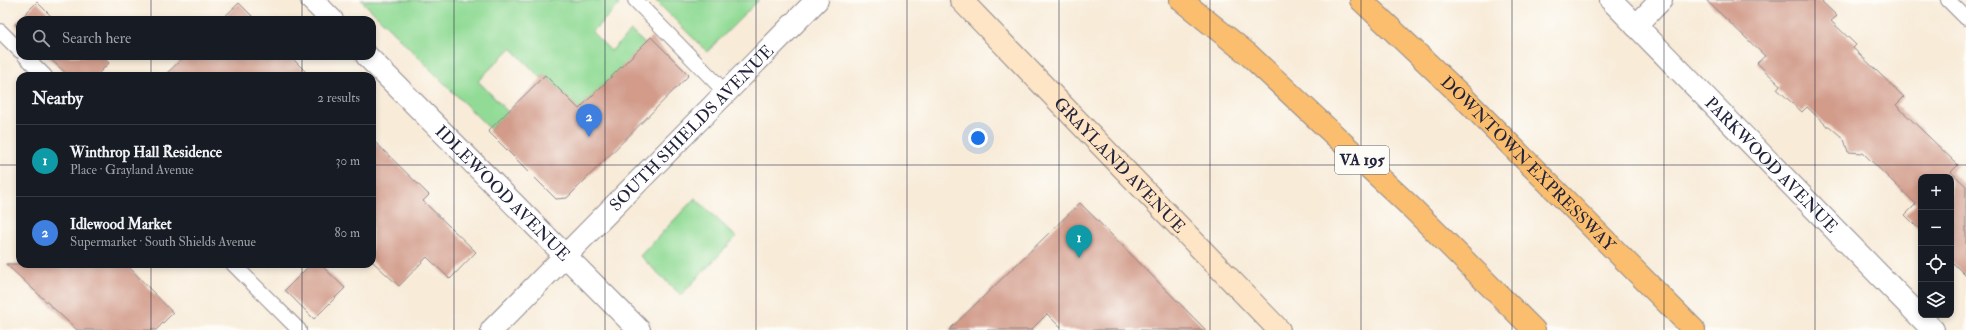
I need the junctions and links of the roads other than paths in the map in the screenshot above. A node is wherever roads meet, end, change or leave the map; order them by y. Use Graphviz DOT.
graph roads {
  1 [pos="312,0"];
  2 [pos="635,0"];
  3 [pos="818,0"];
  4 [pos="961,0"];
  5 [pos="1181,0"];
  6 [pos="1361,0"];
  7 [pos="1611,0"];
  8 [pos="1661,0"];
  9 [pos="1948,0"];
  10 [pos="328,16"];
  11 [pos="1966,18"];
  12 [pos="1636,26"];
  13 [pos="0,31"];
  14 [pos="16,47"];
  15 [pos="29,60"];
  16 [pos="371,60"];
  17 [pos="41,72"];
  18 [pos="727,94"];
  19 [pos="566,256"];
  20 [pos="237,268"];
  21 [pos="299,330"];
  22 [pos="492,330"];
  23 [pos="639,330"];
  24 [pos="1279,330"];
  25 [pos="1534,330"];
  26 [pos="1694,330"];
  27 [pos="1933,330"];
  1 -- 10 [label="street"];
  2 -- 18 [label="lane"];
  3 -- 18 [label="street, SOUTH SHIELDS AVENUE"];
  4 -- 24 [label="street, GRAYLAND AVENUE"];
  5 -- 25 [label="highway, VA 195"];
  6 -- 26 [label="highway, DOWNTOWN EXPRESSWAY"];
  7 -- 12 [label="street, PARKWOOD AVENUE"];
  8 -- 12 [label="street"];
  9 -- 11 [label="lane"];
  12 -- 27 [label="street, PARKWOOD AVENUE"];
  13 -- 14 [label="lane"];
  15 -- 17 [label="lane"];
  16 -- 19 [label="street, IDLEWOOD AVENUE"];
  18 -- 19 [label="street, SOUTH SHIELDS AVENUE"];
  19 -- 22 [label="street, SOUTH SHIELDS AVENUE"];
  19 -- 23 [label="street, IDLEWOOD AVENUE"];
  20 -- 21 [label="lane"];
}
